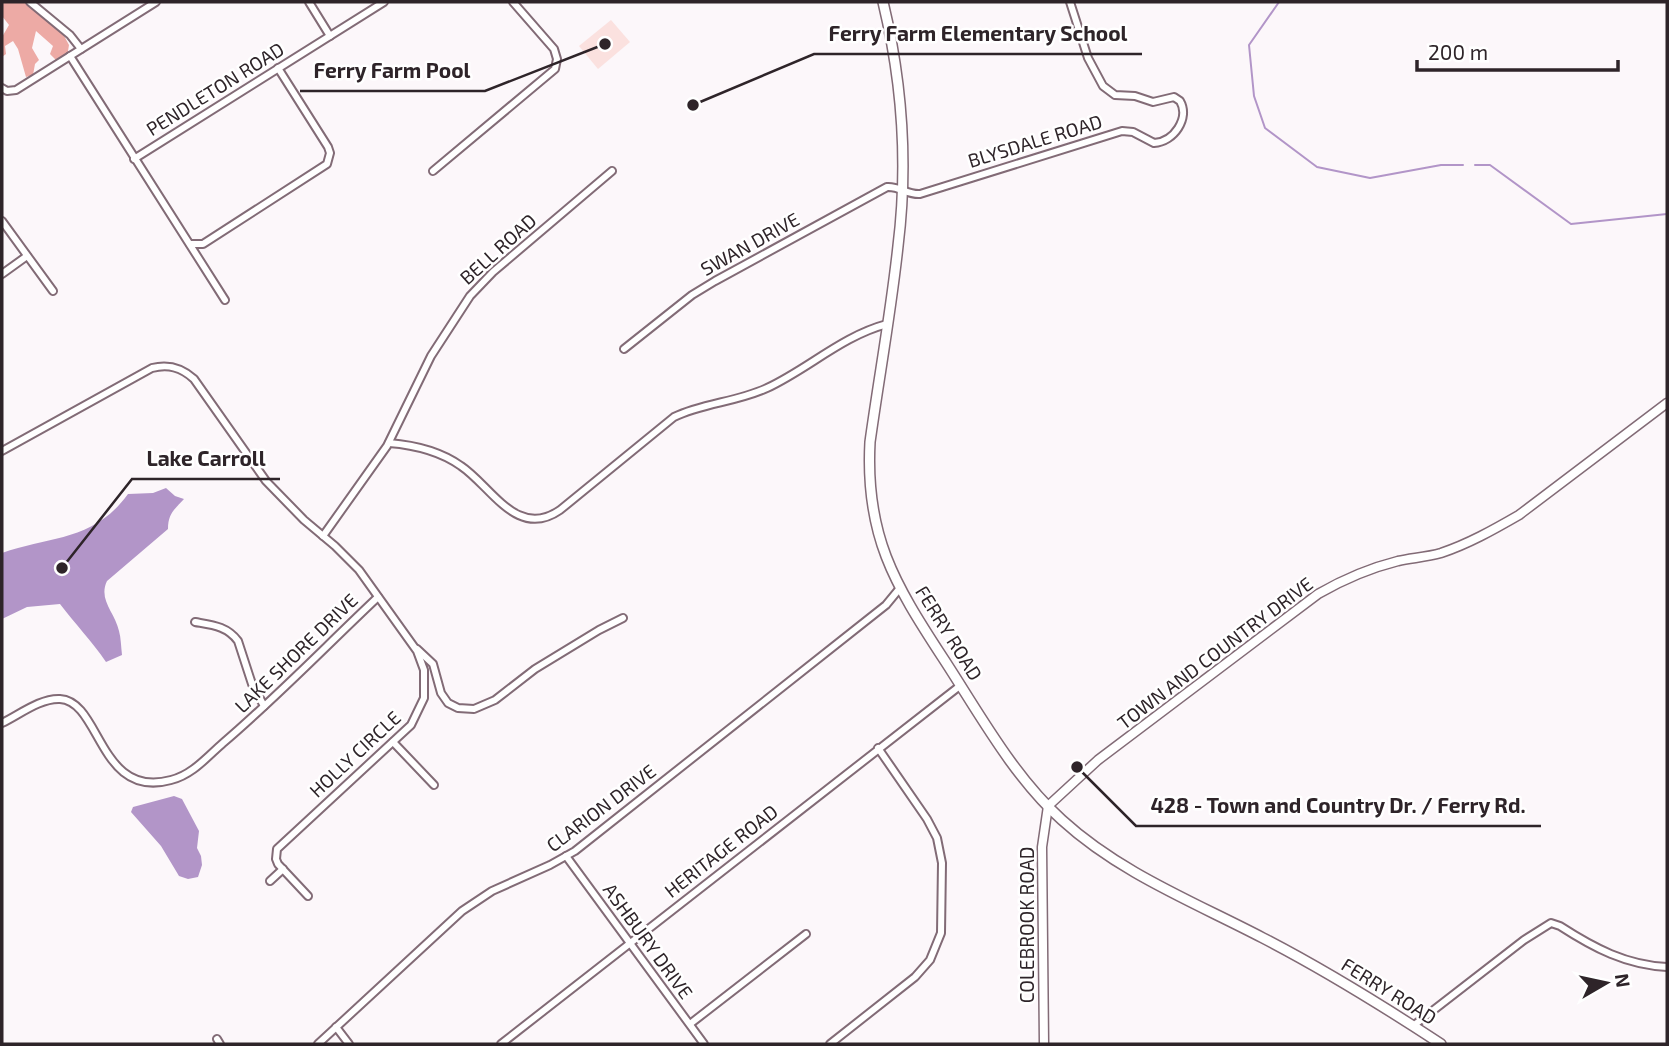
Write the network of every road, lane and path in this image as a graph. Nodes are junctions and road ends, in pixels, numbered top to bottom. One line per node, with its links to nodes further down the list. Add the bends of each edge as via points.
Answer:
1 (30, 2): 9 (street)
2 (156, 2): 9 (street)
3 (309, 2): 8 (street)
4 (384, 2): 8 (street, PENDLETON ROAD)
5 (513, 2): 15 (street, via 552,47 558,59 553,71)
6 (883, 2): 16 (main road, FERRY ROAD, via 899,94)
7 (1070, 2): 16 (street, BLYSDALE ROAD, via 1099,81 1115,95 1153,102 1178,98 1184,113 1174,134 1154,143 1122,131 920,194)
8 (330, 36): 11 (street, PENDLETON ROAD)
9 (81, 49): 10 (street)
10 (70, 56): 12 (street, via 16,90); 13 (street)
11 (278, 68): 13 (street, PENDLETON ROAD); 18 (street, via 328,148 327,164 203,244)
12 (2, 88)
13 (134, 159): 18 (street)
14 (612, 171): 26 (street, BELL ROAD, via 470,296 431,356)
15 (433, 172)
16 (902, 190): 23 (main road, FERRY ROAD); 24 (street, SWAN DRIVE, via 879,190 715,281)
17 (2, 221): 19 (street)
18 (190, 244): 22 (street)
19 (27, 256): 20 (street); 21 (street)
20 (2, 274)
21 (53, 291)
22 (225, 300)
23 (887, 324): 26 (street, via 851,338 766,389 674,417 560,510 540,519 513,513 450,459); 29 (main road, FERRY ROAD, via 870,442 870,500 878,539)
24 (624, 349)
25 (1667, 403): 40 (street, TOWN AND COUNTRY DRIVE, via 1493,530 1437,554 1374,568 1318,593 1098,760)
26 (388, 443): 28 (street, BELL ROAD)
27 (2, 451): 28 (street, LAKE SHORE DRIVE, via 152,368 174,367 194,379 266,481)
28 (323, 536): 30 (street, LAKE SHORE DRIVE, via 359,570)
29 (900, 588): 34 (main road, FERRY ROAD); 41 (street, CLARION DRIVE, via 886,605)
30 (378, 597): 33 (street, HOLLY CIRCLE); 35 (street, LAKE SHORE DRIVE)
31 (623, 618): 33 (street, via 474,709 447,703 433,664)
32 (195, 622): 35 (street, via 234,635)
33 (413, 646): 37 (street, HOLLY CIRCLE, via 424,670 424,698 416,717)
34 (961, 685): 38 (street, HERITAGE ROAD); 40 (main road, FERRY ROAD, via 1018,771)
35 (264, 706): 36 (street, LAKE SHORE DRIVE, via 190,771 164,782 134,778 116,766 79,708 68,701 40,704)
36 (2, 723)
37 (393, 743): 39 (street); 42 (street, HOLLY CIRCLE, via 280,845 276,859)
38 (878, 748): 46 (street, HERITAGE ROAD); 55 (street, via 937,838 942,863 940,933 930,960 915,977)
39 (434, 785)
40 (1048, 806): 49 (main road, FERRY ROAD, via 1118,862 1298,956); 56 (street, COLEBROOK ROAD, via 1042,847)
41 (566, 856): 46 (street, ASHBURY DRIVE); 50 (street, CLARION DRIVE, via 476,901)
42 (283, 869): 43 (street); 44 (street)
43 (270, 881)
44 (308, 896)
45 (806, 934): 48 (street)
46 (629, 943): 48 (street, ASHBURY DRIVE); 53 (street, HERITAGE ROAD)
47 (1667, 967): 49 (street, via 1610,955 1551,923)
48 (690, 1024): 54 (street, ASHBURY DRIVE)
49 (1413, 1026): 57 (main road, FERRY ROAD)
50 (336, 1027): 51 (street, CLARION DRIVE); 52 (street)
51 (318, 1044)
52 (349, 1044)
53 (501, 1044)
54 (704, 1044)
55 (830, 1044)
56 (1044, 1044)
57 (1441, 1044)

